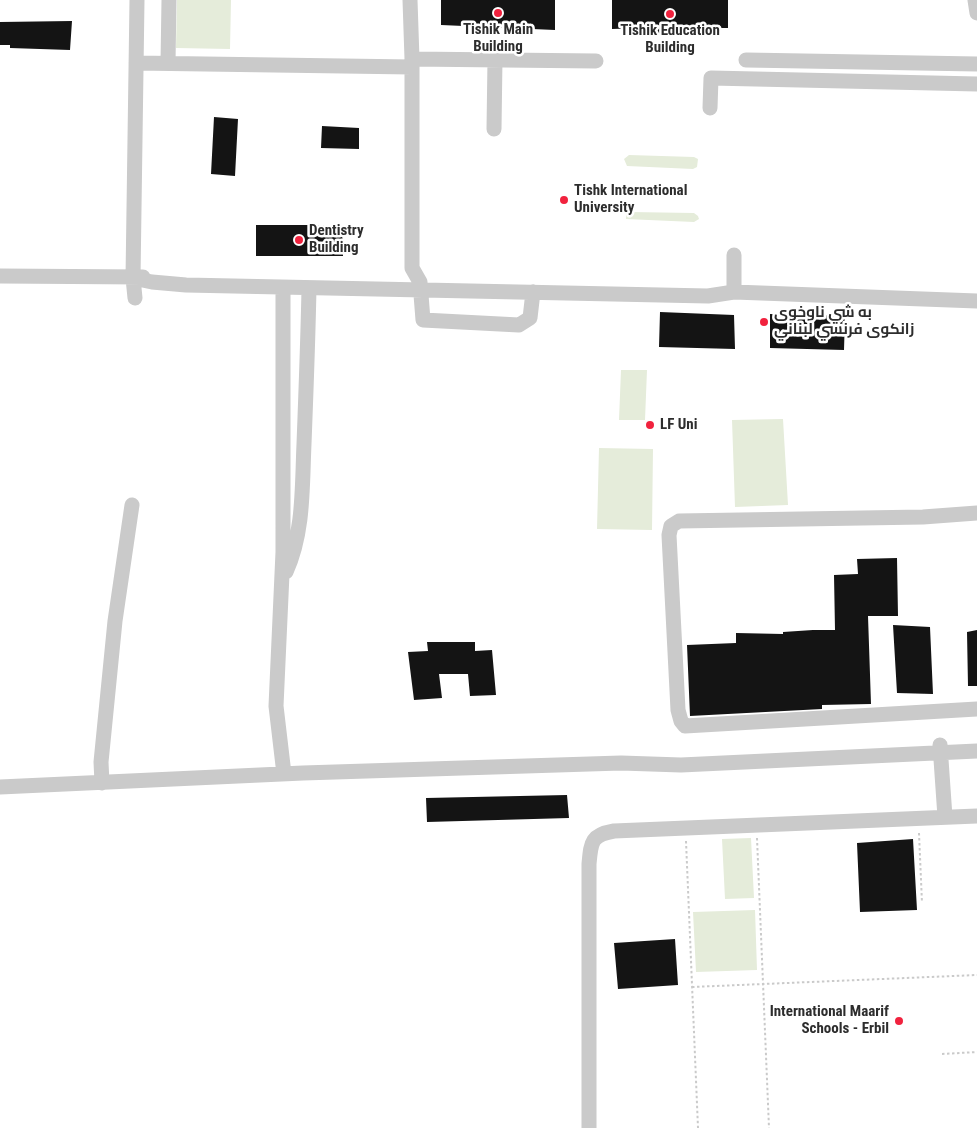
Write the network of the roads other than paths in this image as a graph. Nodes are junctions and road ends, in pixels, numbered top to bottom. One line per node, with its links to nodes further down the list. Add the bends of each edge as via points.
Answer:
1 (137, 0): 9 (street)
2 (169, 0): 10 (street)
3 (410, 0): 11 (street)
4 (975, 0): 5 (street)
5 (977, 13)
6 (495, 59): 8 (street); 11 (street); 15 (street)
7 (746, 60): 12 (street)
8 (596, 61)
9 (136, 63): 10 (street); 18 (street)
10 (168, 63): 11 (street)
11 (412, 63): 19 (street, via 412,268)
12 (970, 64): 13 (street)
13 (972, 84): 14 (street, via 711,78)
14 (710, 108)
15 (494, 129)
16 (734, 255): 23 (street)
17 (0, 276): 18 (street)
18 (133, 278): 19 (street); 20 (street, via 173,284); 24 (street)
19 (420, 286): 21 (street); 22 (street); 22 (street, via 423,320 519,325 530,318); 23 (street, via 708,287)
20 (283, 288): 21 (street); 28 (street)
21 (308, 288): 28 (street, via 301,501 297,541)
22 (533, 292): 23 (street, via 708,296)
23 (734, 292): 25 (street)
24 (135, 298)
25 (977, 301)
26 (132, 505): 34 (street, via 115,621 101,762)
27 (977, 513): 29 (street, via 679,521 671,526 669,535 678,710 685,726)
28 (282, 582): 33 (street, via 276,706)
29 (977, 708)
30 (977, 743): 31 (street)
31 (940, 749): 32 (street); 33 (street, via 680,756 621,763); 37 (street)
32 (977, 751)
33 (284, 774): 34 (street)
34 (102, 783): 35 (street)
35 (0, 787)
36 (977, 816): 37 (street)
37 (945, 817): 38 (street, via 614,831 596,837 591,843 589,873)
38 (589, 1128)

